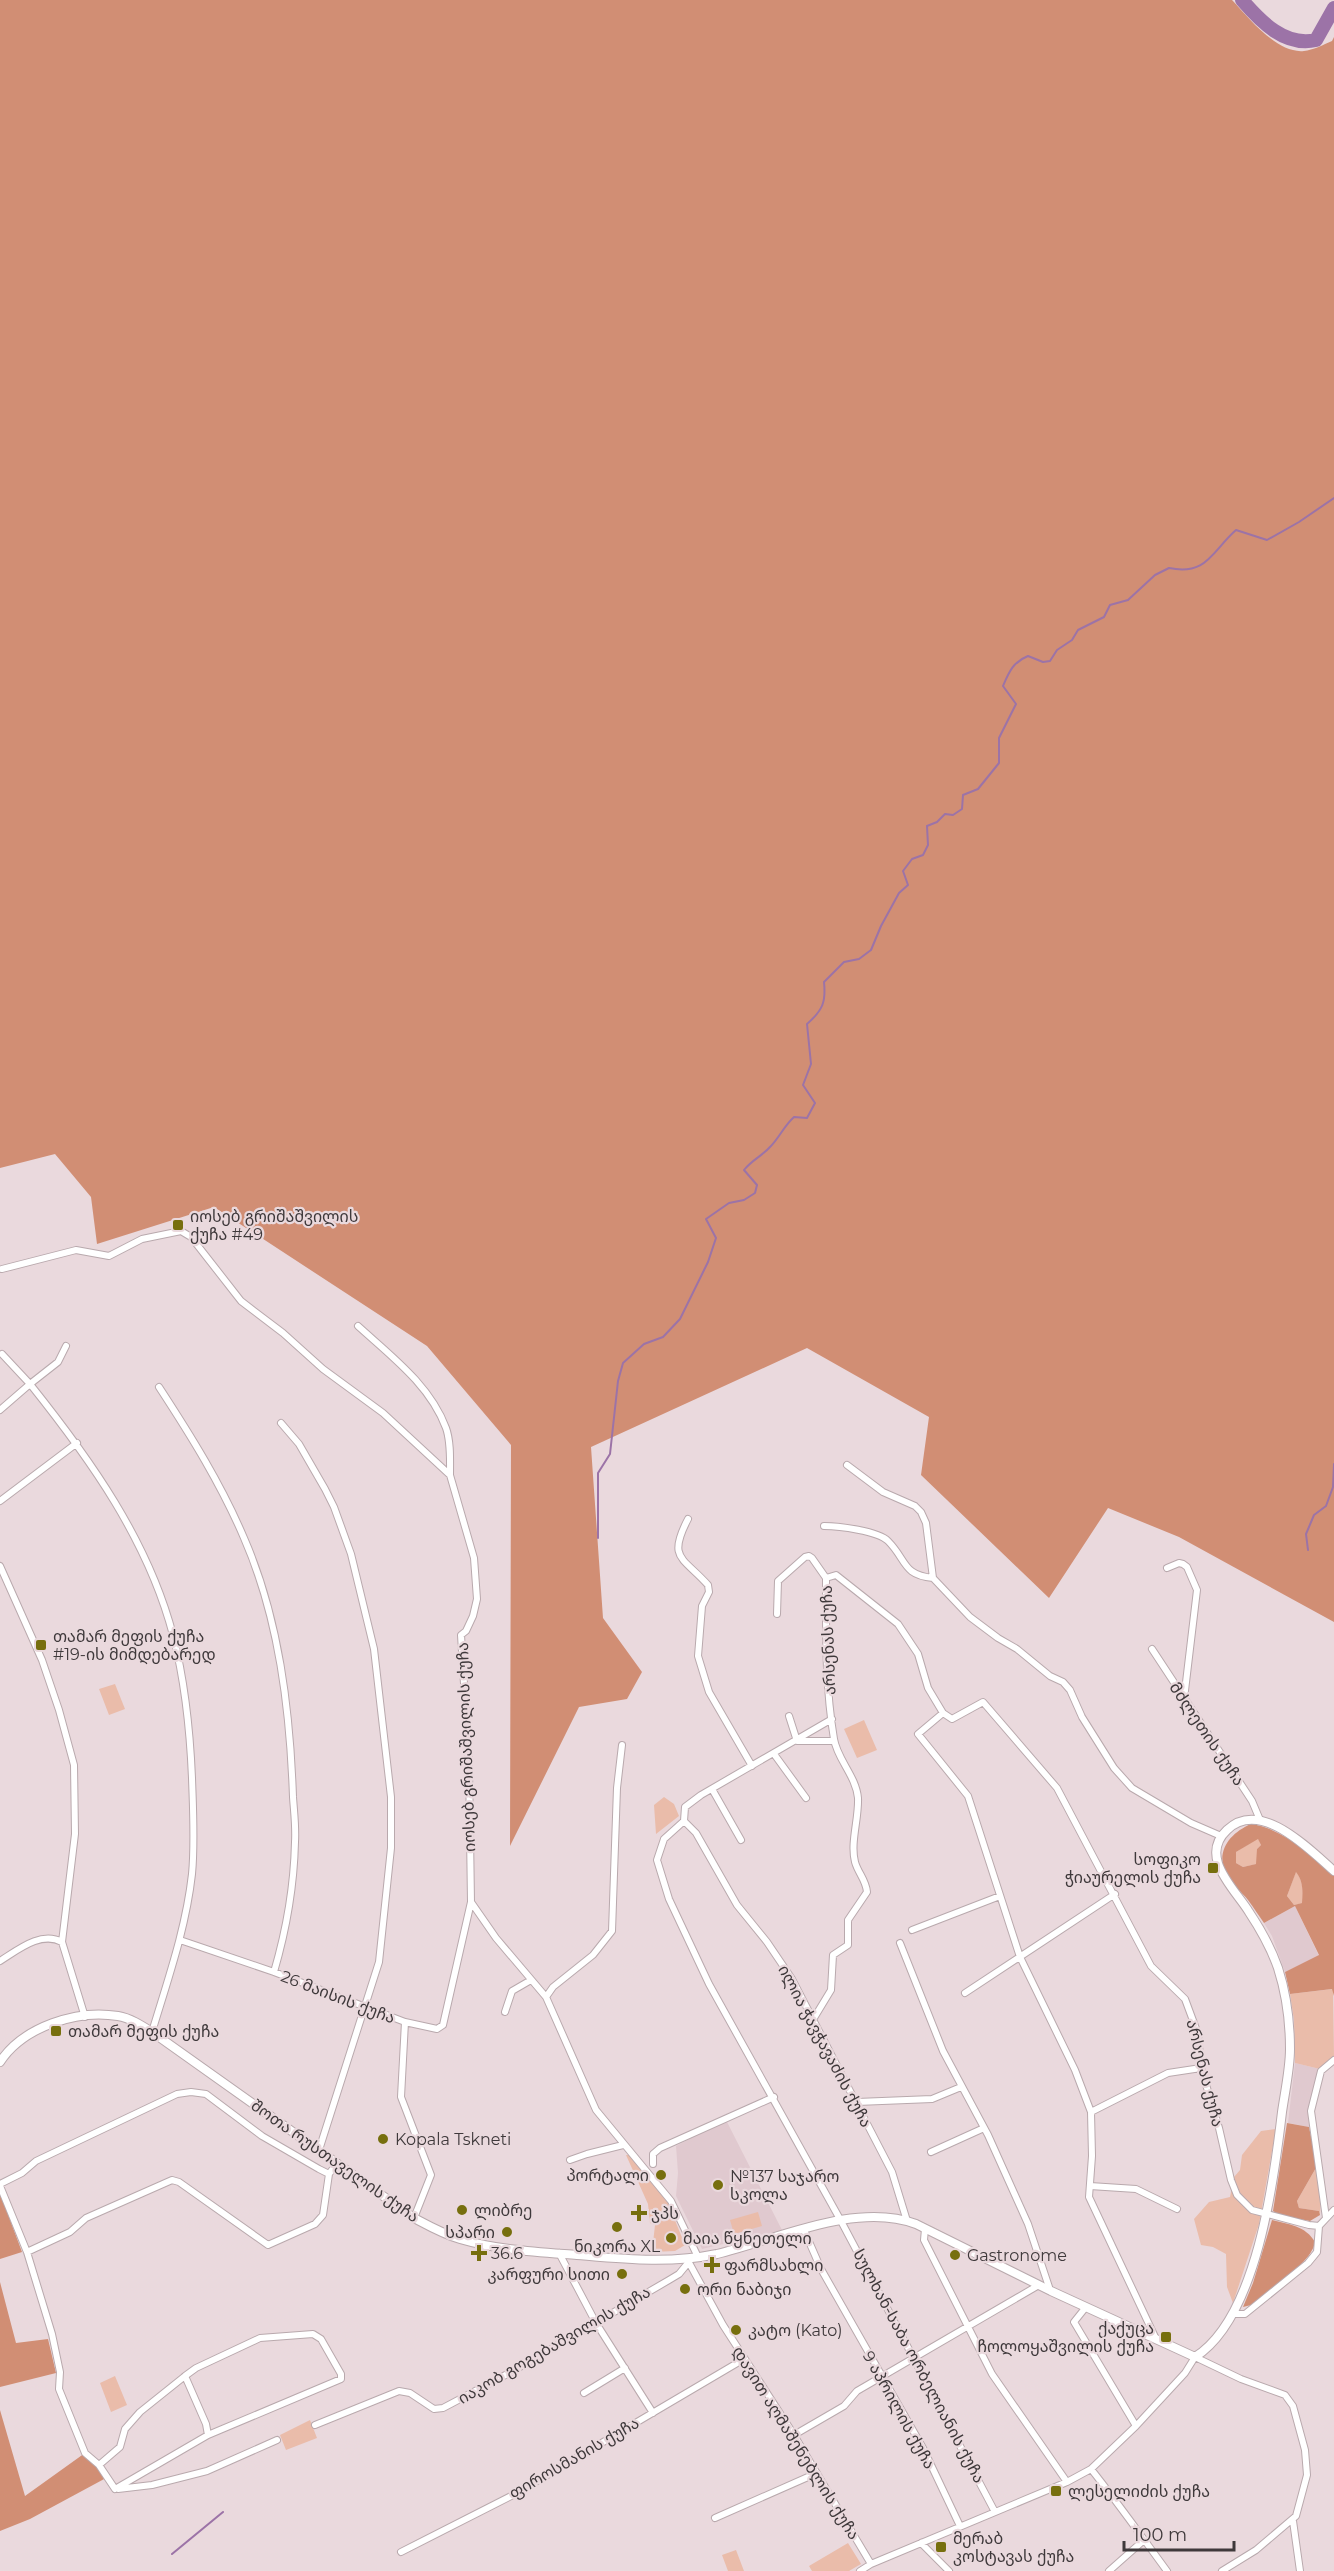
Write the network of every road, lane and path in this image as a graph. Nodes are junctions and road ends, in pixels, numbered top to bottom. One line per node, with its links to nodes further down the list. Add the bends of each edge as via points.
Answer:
1 (2, 1269): 11 (street, via 76,1250 109,1256 142,1239 181,1231 191,1237 241,1301 382,1413)
2 (358, 1326): 11 (street, იოსებ გრიშაშვილის ქუჩა, via 410,1373 438,1411 446,1430)
3 (66, 1346): 5 (street, via 58,1362)
4 (2, 1354): 5 (street)
5 (30, 1384): 7 (street); 9 (street)
6 (159, 1387): 46 (street, via 203,1453 245,1539 281,1666 292,1753 296,1842 284,1938)
7 (0, 1410)
8 (281, 1423): 50 (street, via 308,1460 334,1507 351,1554 374,1649 390,1773 391,1848 379,1962)
9 (77, 1443): 12 (street); 41 (street, via 133,1536 152,1577 179,1660 190,1736 192,1798 192,1873)
10 (847, 1465): 18 (street, via 883,1492 921,1512)
11 (450, 1475): 39 (street, იოსებ გრიშაშვილის ქუჩა, via 474,1558 477,1599 466,1631 460,1635 470,1765)
12 (0, 1501)
13 (688, 1519): 29 (street, via 677,1551 708,1585 709,1592 702,1606 698,1656 709,1692)
14 (824, 1526): 18 (street, via 886,1539 911,1573)
15 (0, 1566): 42 (street, via 42,1660 74,1764 75,1834)
16 (1167, 1568): 21 (street, via 1183,1564 1197,1590)
17 (826, 1578): 19 (street, via 812,1558 805,1557 778,1581); 22 (street, არსენას ქუჩა, via 836,1575 898,1624 918,1654 928,1688); 24 (street, არსენას ქუჩა)
18 (933, 1578): 34 (street, via 970,1617 1063,1682 1114,1768 1132,1788)
19 (777, 1614)
20 (1152, 1649): 21 (street, მძლეთის ქუჩა)
21 (1184, 1700): 32 (street, მძლეთის ქუჩა)
22 (943, 1713): 37 (street, არსენას ქუჩა, via 952,1719 983,1702 1057,1788); 38 (street, via 918,1734 968,1796)
23 (789, 1716): 25 (street)
24 (832, 1719): 25 (street, არსენას ქუჩა); 26 (street)
25 (797, 1741): 26 (street); 28 (street, არსენას ქუჩა)
26 (834, 1741): 53 (street, via 858,1796 855,1862 867,1892 848,1920 848,1945 833,1955 831,1990)
27 (622, 1745): 49 (street, via 612,1931)
28 (774, 1754): 29 (street, არსენას ქუჩა); 31 (street)
29 (752, 1766): 30 (street, არსენას ქუჩა)
30 (712, 1789): 33 (street, არსენას ქუჩა, via 685,1807); 35 (street)
31 (806, 1798)
32 (1260, 1820): 34 (main road, via 1240,1820); 36 (main road, via 1281,1829)
33 (684, 1821): 53 (street, ილია ჭავჭავაძის ქუჩა, via 696,1833 737,1905 767,1942); 60 (street, არსენას ქუჩა, via 660,1846 657,1860 661,1878 709,1984)
34 (1221, 1836): 75 (main road, via 1216,1851 1219,1870 1264,1935 1287,2007 1290,2050)
35 (741, 1840)
36 (1334, 1871)
37 (1115, 1894): 44 (street); 58 (street, არსენას ქუჩა, via 1151,1966 1185,2000 1198,2034)
38 (1000, 1896): 40 (street); 44 (street)
39 (471, 1902): 47 (street); 54 (street, იოსებ გრიშაშვილის ქუჩა, via 442,2025 437,2029)
40 (912, 1930)
41 (180, 1941): 46 (street, 26 მაისის ქუჩა); 55 (street)
42 (62, 1942): 45 (street, via 53,1937 42,1938); 52 (street)
43 (900, 1943): 59 (street)
44 (1020, 1957): 48 (street); 62 (street)
45 (0, 1961)
46 (274, 1972): 50 (street, 26 მაისის ქუჩა)
47 (531, 1980): 49 (street); 51 (street, via 512,1991)
48 (965, 1993)
49 (546, 1997): 64 (street, via 596,2110)
50 (364, 2007): 54 (street, 26 მაისის ქუჩა); 65 (street)
51 (505, 2012)
52 (86, 2016): 55 (main road, შოთა რუსთაველის ქუჩა, via 119,2016); 57 (main road, შოთა რუსთაველის ქუჩა, via 63,2020 28,2035 12,2046)
53 (814, 2018): 61 (street, ილია ჭავჭავაძის ქუჩა)
54 (405, 2022): 76 (street, 26 მაისის ქუჩა, via 401,2097 431,2175)
55 (152, 2032): 65 (main road, შოთა რუსთაველის ქუჩა)
56 (1334, 2060): 77 (street, via 1322,2071 1311,2111)
57 (0, 2062)
58 (1201, 2068): 62 (street, via 1168,2073); 75 (street, არსენას ქუჩა, via 1233,2188 1252,2210)
59 (961, 2087): 61 (street, via 932,2099); 63 (street)
60 (774, 2097): 69 (street, via 660,2148 653,2154); 78 (street, არსენას ქუჩა)
61 (857, 2102): 79 (street, ილია ჭავჭავაძის ქუჩა, via 892,2172)
62 (1091, 2112): 72 (street)
63 (984, 2128): 66 (street); 88 (street, via 1028,2224)
64 (623, 2145): 67 (street); 85 (street, via 670,2201)
65 (319, 2150): 68 (main road, შოთა რუსთაველის ქუჩა)
66 (931, 2152)
67 (570, 2160)
68 (337, 2163): 70 (street); 76 (main road, შოთა რუსთაველის ქუჩა)
69 (653, 2164)
70 (329, 2174): 71 (street, via 262,2136 207,2094 191,2092 177,2094 36,2161); 83 (street, via 323,2215 315,2224 268,2245 172,2180 86,2218 70,2232)
71 (0, 2185): 83 (street)
72 (1090, 2186): 73 (street, via 1136,2189); 93 (street, via 1089,2197)
73 (1178, 2209)
74 (1334, 2210): 77 (street)
75 (1266, 2215): 80 (street); 90 (main road)
76 (414, 2218): 84 (main road, შოთა რუსთაველის ქუჩა, via 462,2240)
77 (1326, 2218): 80 (street)
78 (841, 2221): 79 (main road, შოთა რუსთაველის ქუჩა, via 881,2216); 82 (main road, შოთა რუსთაველის ქუჩა); 95 (street, სულხან-საბა ორბელიანის ქუჩა)
79 (907, 2221): 81 (main road, შოთა რუსთაველის ქუჩა)
80 (1319, 2226): 90 (street, via 1317,2252 1308,2263 1245,2314)
81 (925, 2229): 87 (main road, შოთა რუსთაველის ქუჩა); 92 (street, via 924,2240)
82 (804, 2230): 85 (main road, შოთა რუსთაველის ქუჩა); 99 (street, 9 აპრილის ქუჩა, via 821,2270)
83 (27, 2252): 107 (street, via 52,2334 60,2372 59,2389 86,2453)
84 (559, 2253): 86 (main road, შოთა რუსთაველის ქუჩა); 91 (street)
85 (698, 2257): 86 (main road, შოთა რუსთაველის ქუჩა)
86 (688, 2261): 91 (street, იაკობ გოგებაშვილის ქუჩა, via 679,2274); 96 (street, დავით აღმაშენებლის ქუჩა)
87 (1039, 2285): 88 (main road, შოთა რუსთაველის ქუჩა); 92 (street)
88 (1051, 2291): 89 (main road, შოთა რუსთაველის ქუჩა)
89 (1086, 2307): 93 (main road, შოთა რუსთაველის ქუჩა); 103 (street, via 1074,2322)
90 (1233, 2314): 94 (main road, via 1215,2342)
91 (596, 2323): 97 (street); 102 (street, იაკობ გოგებაშვილის ქუჩა, via 442,2408 434,2409 410,2393 399,2391)
92 (968, 2326): 95 (street); 110 (street, via 992,2374)
93 (1156, 2339): 94 (main road, შოთა რუსთაველის ქუჩა)
94 (1195, 2357): 103 (street); 114 (street, via 1285,2395 1293,2406 1305,2450 1307,2475)
95 (916, 2358): 99 (street); 112 (street, სულხან-საბა ორბელიანის ქუჩა)
96 (744, 2359): 101 (street, ფიროსმანის ქუჩა); 105 (street, დავით აღმაშენებლის ქუჩა)
97 (625, 2368): 100 (street); 101 (street)
98 (185, 2376): 104 (street); 104 (street, via 260,2338 313,2334 321,2339 334,2360 341,2379); 107 (street, via 140,2412 125,2429 120,2447)
99 (880, 2377): 105 (street, via 857,2391 844,2406); 115 (street, 9 აპრილის ქუჩა, via 923,2448)
100 (584, 2392)
101 (653, 2413): 118 (street, ფიროსმანის ქუჩა, via 515,2494)
102 (315, 2426)
103 (1136, 2426): 108 (street)
104 (208, 2435): 111 (street)
105 (794, 2435): 109 (street, დავით აღმაშენებლის ქუჩა)
106 (277, 2440): 111 (street, via 207,2471 152,2485)
107 (99, 2464): 111 (street)
108 (1092, 2469): 110 (street); 116 (street)
109 (817, 2473): 113 (street); 119 (street, დავით აღმაშენებლის ქუჩა)
110 (1067, 2482): 112 (street)
111 (115, 2489)
112 (995, 2512): 115 (street)
113 (715, 2518)
114 (1293, 2521): 124 (street); 125 (street)
115 (960, 2526): 117 (street)
116 (1144, 2540): 122 (street); 123 (street)
117 (921, 2543): 119 (street); 121 (street)
118 (401, 2552)
119 (871, 2564): 120 (street)
120 (860, 2571)
121 (949, 2571)
122 (1109, 2571)
123 (1167, 2571)
124 (1222, 2571)
125 (1300, 2571)

